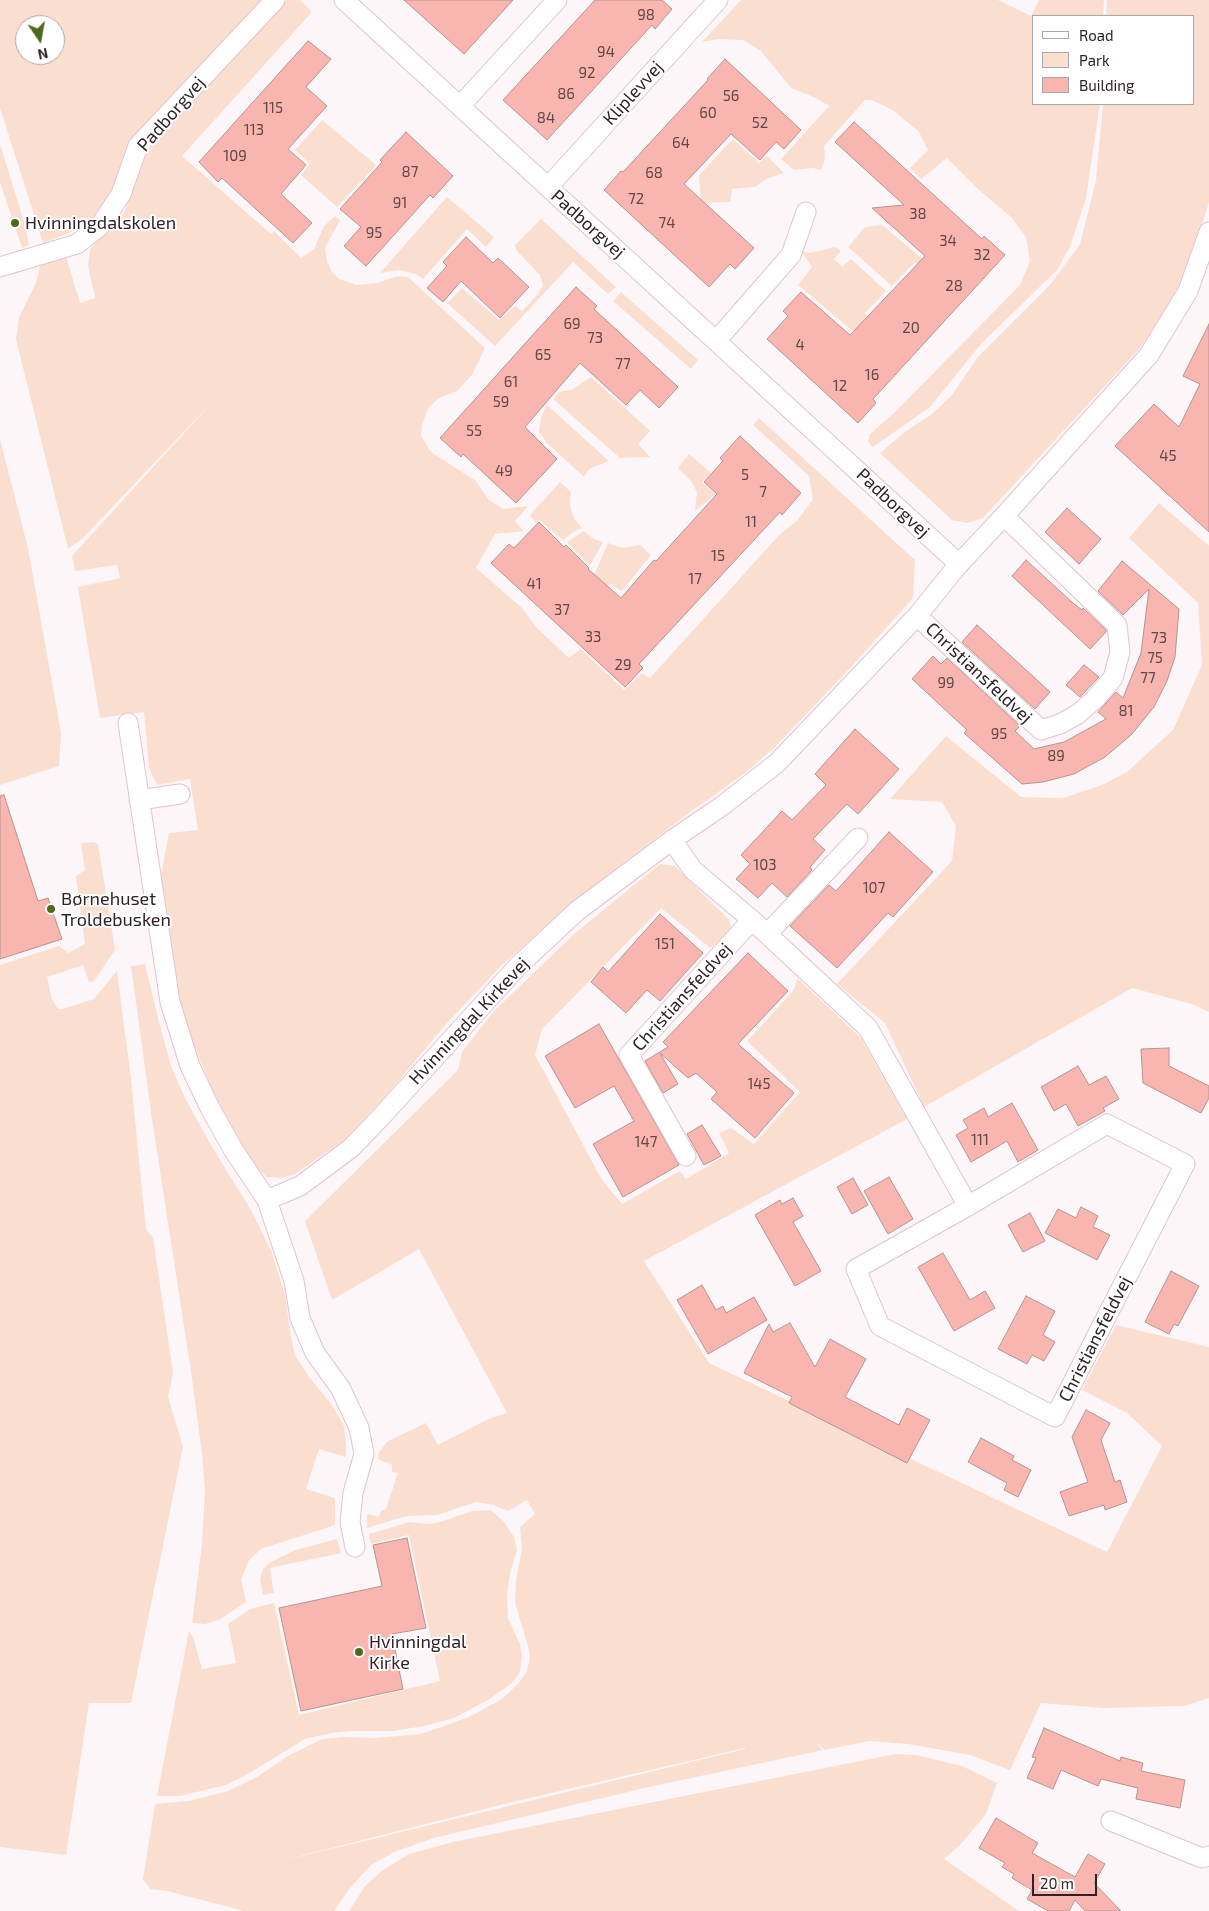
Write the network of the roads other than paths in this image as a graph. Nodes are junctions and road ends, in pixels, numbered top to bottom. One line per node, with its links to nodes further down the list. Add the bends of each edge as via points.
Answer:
1 (275, 0): 9 (street, Padborgvej, via 138,146 121,194 100,226 77,244)
2 (344, 0): 5 (street, Padborgvej)
3 (557, 0): 5 (street)
4 (718, 0): 6 (street, Kliplevvej)
5 (460, 106): 6 (street, Padborgvej)
6 (548, 187): 10 (street, Padborgvej)
7 (806, 212): 10 (street, via 791,255)
8 (1209, 232): 11 (street, Christiansfeldvej, via 1188,291 1149,355)
9 (0, 267)
10 (716, 341): 12 (street, Padborgvej)
11 (1004, 516): 12 (street, Christiansfeldvej); 13 (street, Christiansfeldvej, via 1117,625 1120,652 1112,678 1095,699 1078,714 1041,730)
12 (959, 564): 13 (street, Christiansfeldvej)
13 (917, 616): 18 (street, Christiansfeldvej, via 777,763)
14 (128, 723): 16 (street)
15 (180, 794): 16 (street)
16 (139, 800): 22 (street, via 173,1011 190,1066 234,1151)
17 (858, 838): 20 (street)
18 (672, 840): 19 (street, via 692,870); 22 (street, Hvinningdal Kirkevej, via 577,911 520,965 350,1148 300,1186)
19 (752, 920): 20 (street); 21 (street, Christiansfeldvej, via 629,1054)
20 (767, 934): 23 (street, via 868,1028)
21 (686, 1156)
22 (266, 1200): 24 (street, via 294,1281 300,1318 315,1353 341,1389 359,1428 364,1454 350,1522)
23 (968, 1206): 23 (street, Christiansfeldvej, via 1107,1124 1185,1164 1054,1417 880,1326 859,1277 856,1268)
24 (356, 1546)
25 (1111, 1822): 26 (street)
26 (1207, 1860)

